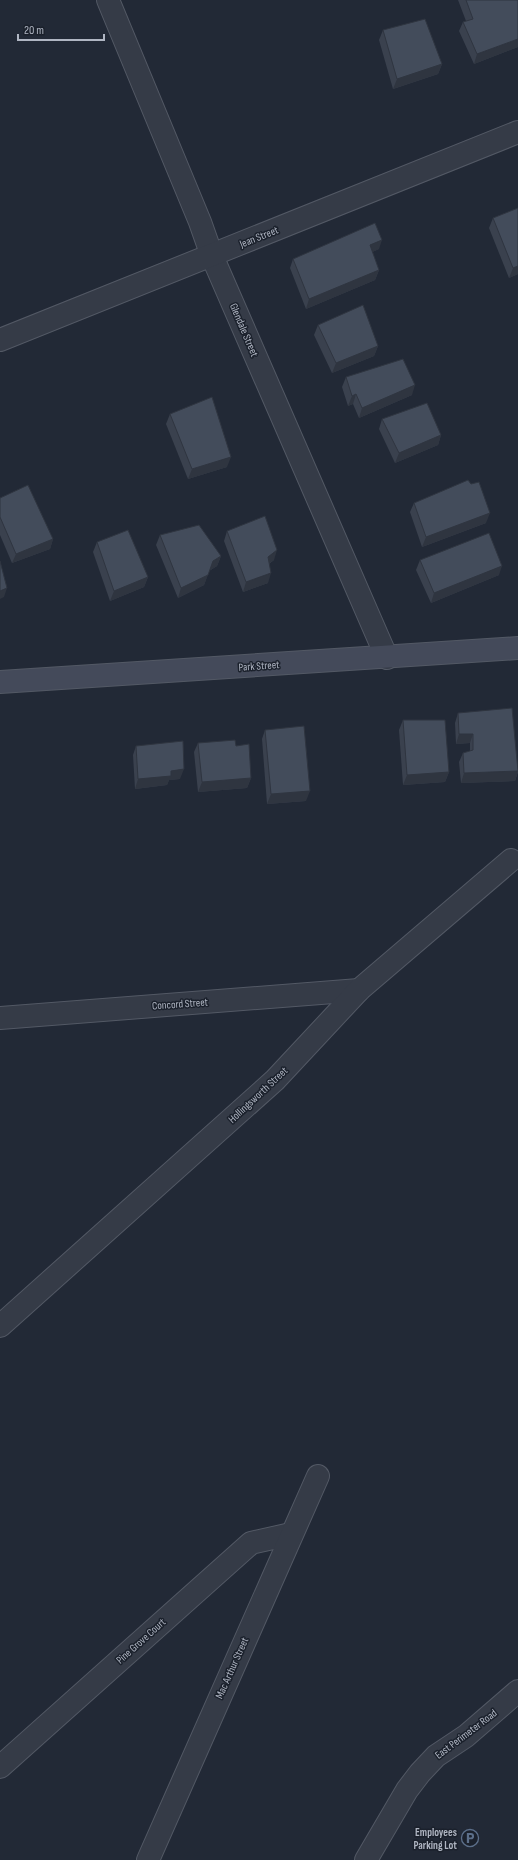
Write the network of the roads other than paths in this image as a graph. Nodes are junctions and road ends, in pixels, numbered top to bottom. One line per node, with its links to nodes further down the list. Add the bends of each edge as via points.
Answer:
1 (108, 0): 3 (street, Glendale Street)
2 (518, 132): 3 (street, Jean Street)
3 (212, 256): 4 (street, Jean Street); 6 (street, Glendale Street)
4 (0, 340)
5 (518, 648): 6 (street, Park Street)
6 (387, 658): 7 (street, Park Street)
7 (0, 682)
8 (511, 860): 9 (street, Hollingsworth Street)
9 (359, 990): 10 (street, Concord Street); 11 (street, Hollingsworth Street, via 275,1080)
10 (0, 1018)
11 (0, 1326)
12 (318, 1476): 13 (street, Mac Arthur Street)
13 (291, 1534): 15 (street, Pine Grove Court, via 251,1544); 16 (street, Mac Arthur Street)
14 (518, 1691): 17 (street, East Perimeter Road, via 466,1736 436,1756 420,1773 407,1790)
15 (0, 1767)
16 (148, 1860)
17 (366, 1860)

